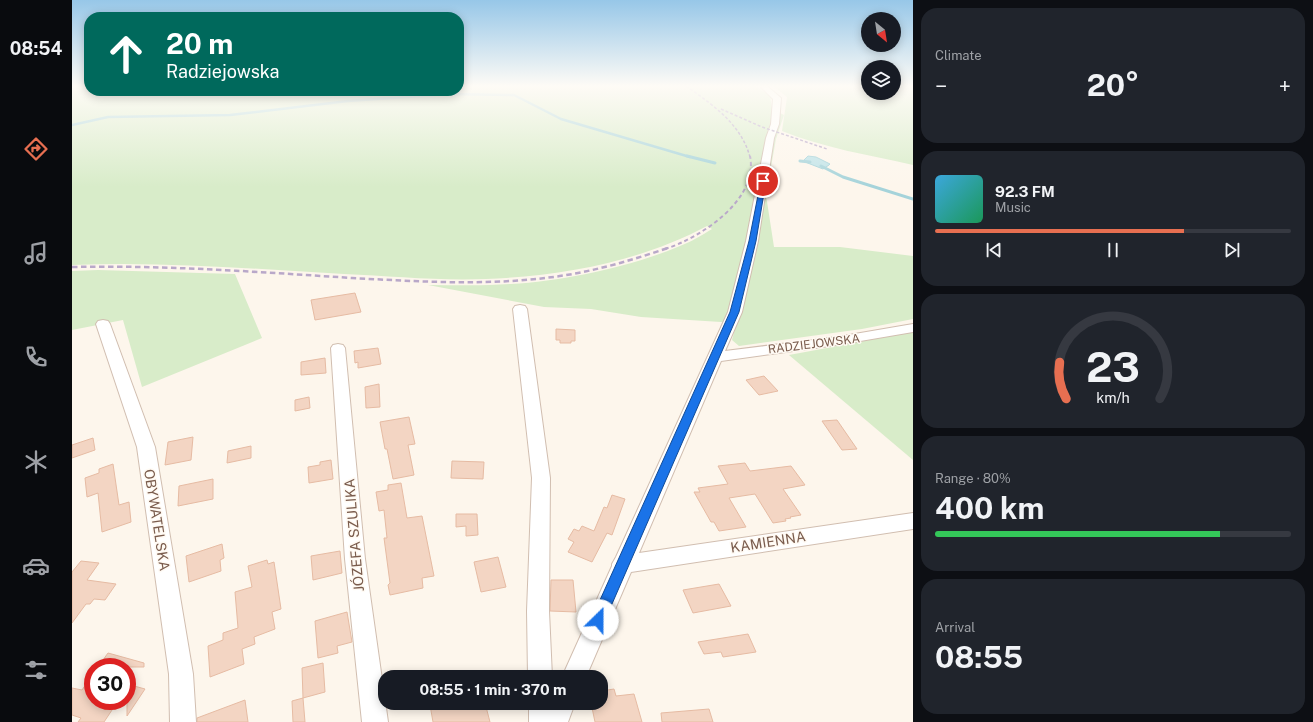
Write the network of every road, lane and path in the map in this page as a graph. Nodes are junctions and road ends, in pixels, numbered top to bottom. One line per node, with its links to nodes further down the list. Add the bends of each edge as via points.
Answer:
1 (775, 120): 6 (street, via 740,292)
2 (520, 309): 9 (street, via 541,478 538,611)
3 (103, 324): 13 (street, OBYWATELSKA, via 146,447 181,674)
4 (913, 328): 6 (street, RADZIEJOWSKA)
5 (338, 348): 14 (street, JÓZEFA SZULIKA, via 355,559)
6 (715, 357): 8 (street)
7 (913, 521): 8 (street, KAMIENNA)
8 (622, 564): 10 (street)
9 (540, 670)
10 (577, 670)
11 (541, 710): 15 (street)
12 (560, 710): 16 (street)
13 (183, 722)
14 (375, 722)
15 (542, 722)
16 (555, 722)

